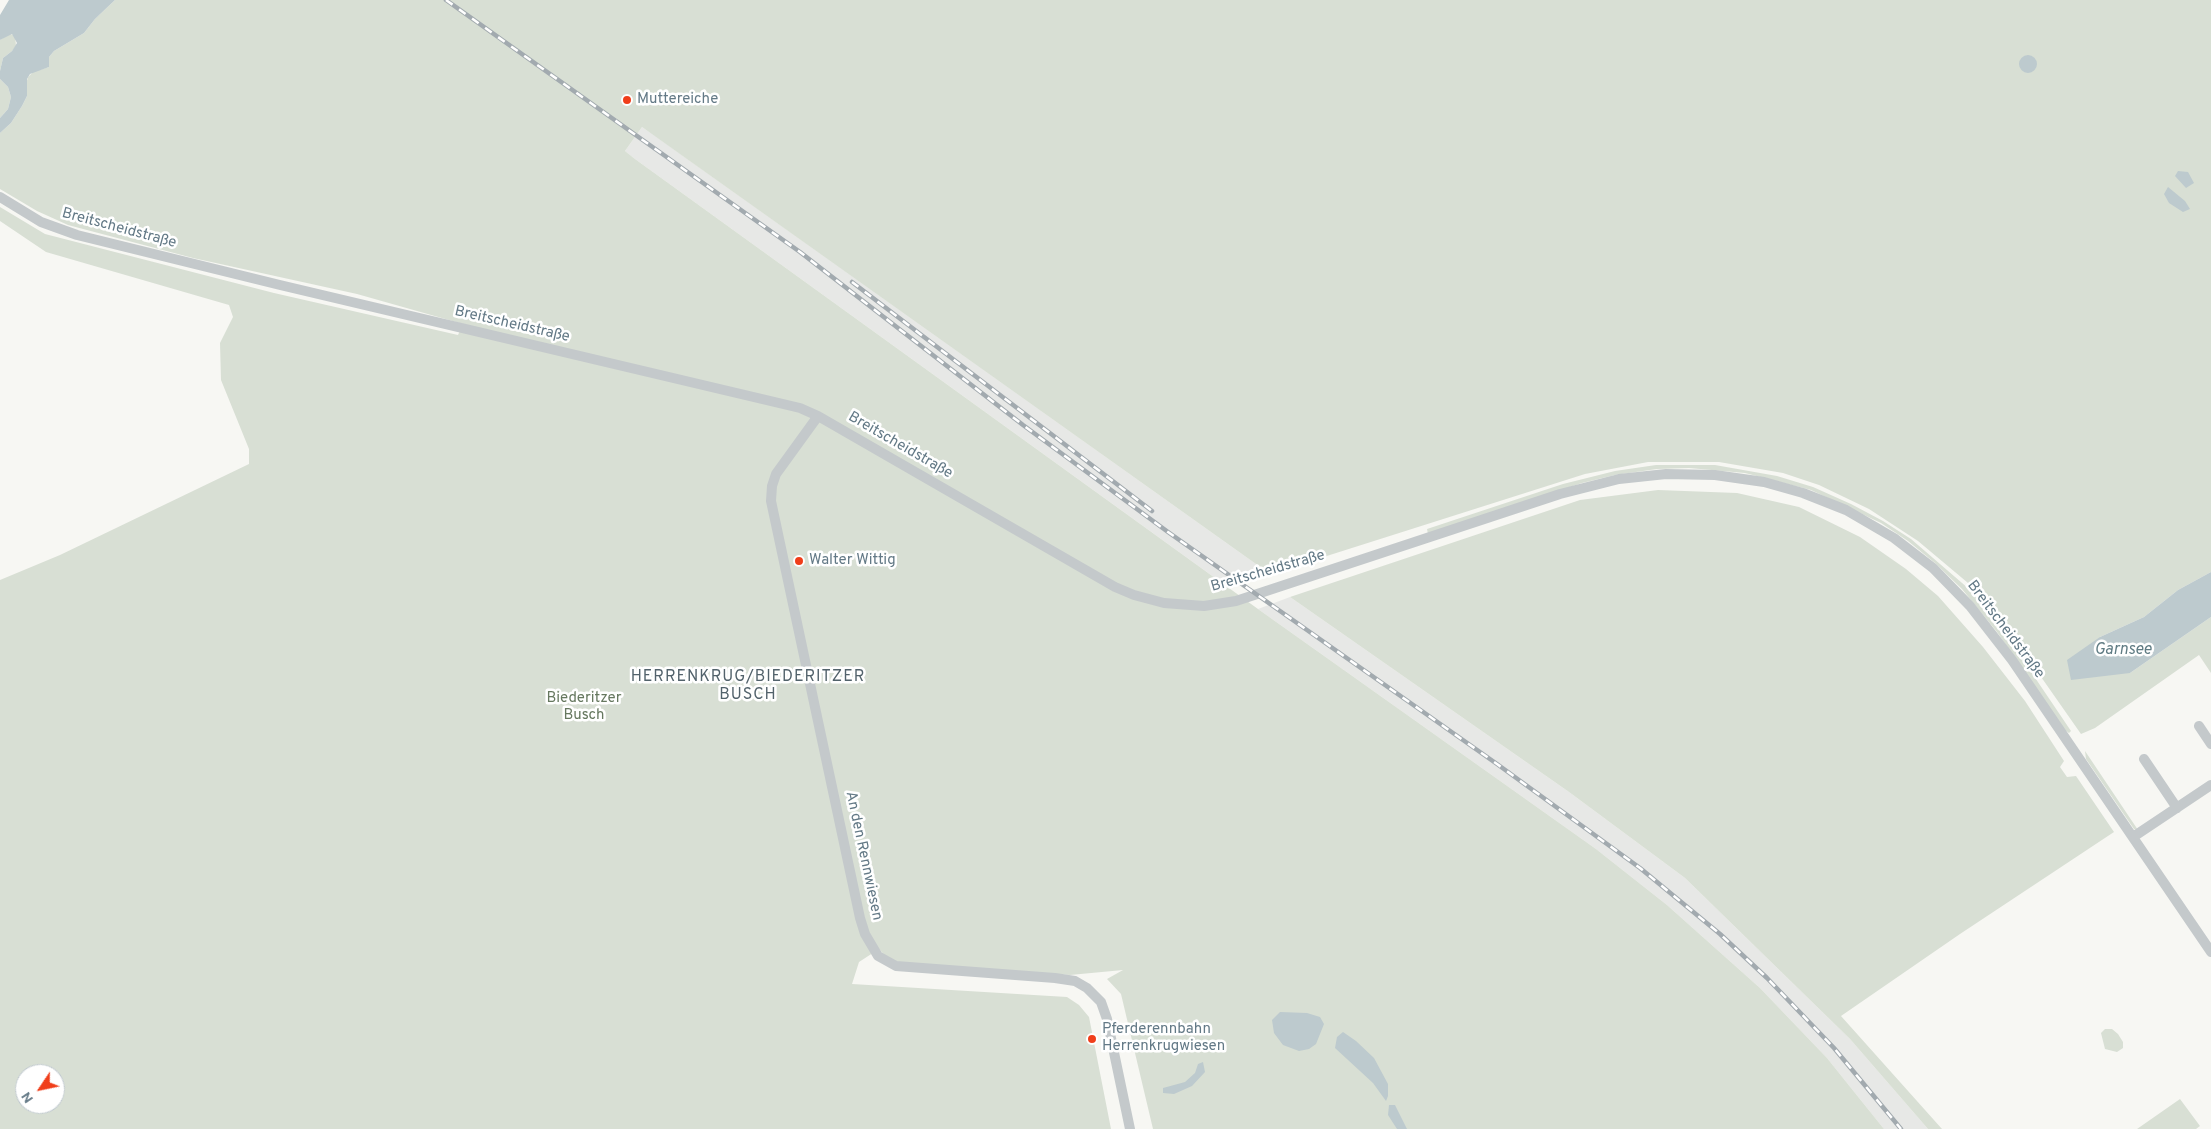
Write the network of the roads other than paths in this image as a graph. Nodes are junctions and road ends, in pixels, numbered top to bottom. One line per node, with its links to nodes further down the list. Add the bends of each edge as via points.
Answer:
1 (0, 197): 2 (street, Breitscheidstraße, via 41,222 77,235 457,328 778,401)
2 (818, 416): 8 (street, Breitscheidstraße, via 1115,587 1149,600 1178,606 1217,605 1244,598 1560,494 1618,479 1666,474 1715,474 1764,482 1803,493 1846,510 1886,532 1925,561 1960,594 2012,660); 10 (street, An den Rennwiesen, via 778,470 771,502 865,934 878,956 896,966 1055,978 1075,981 1087,988 1101,1002 1107,1019)
3 (2199, 726): 4 (street)
4 (2211, 744)
5 (2144, 759): 7 (street)
6 (2211, 785): 7 (street)
7 (2177, 808): 8 (street)
8 (2133, 837): 9 (street, Breitscheidstraße)
9 (2211, 952)
10 (1130, 1129)

